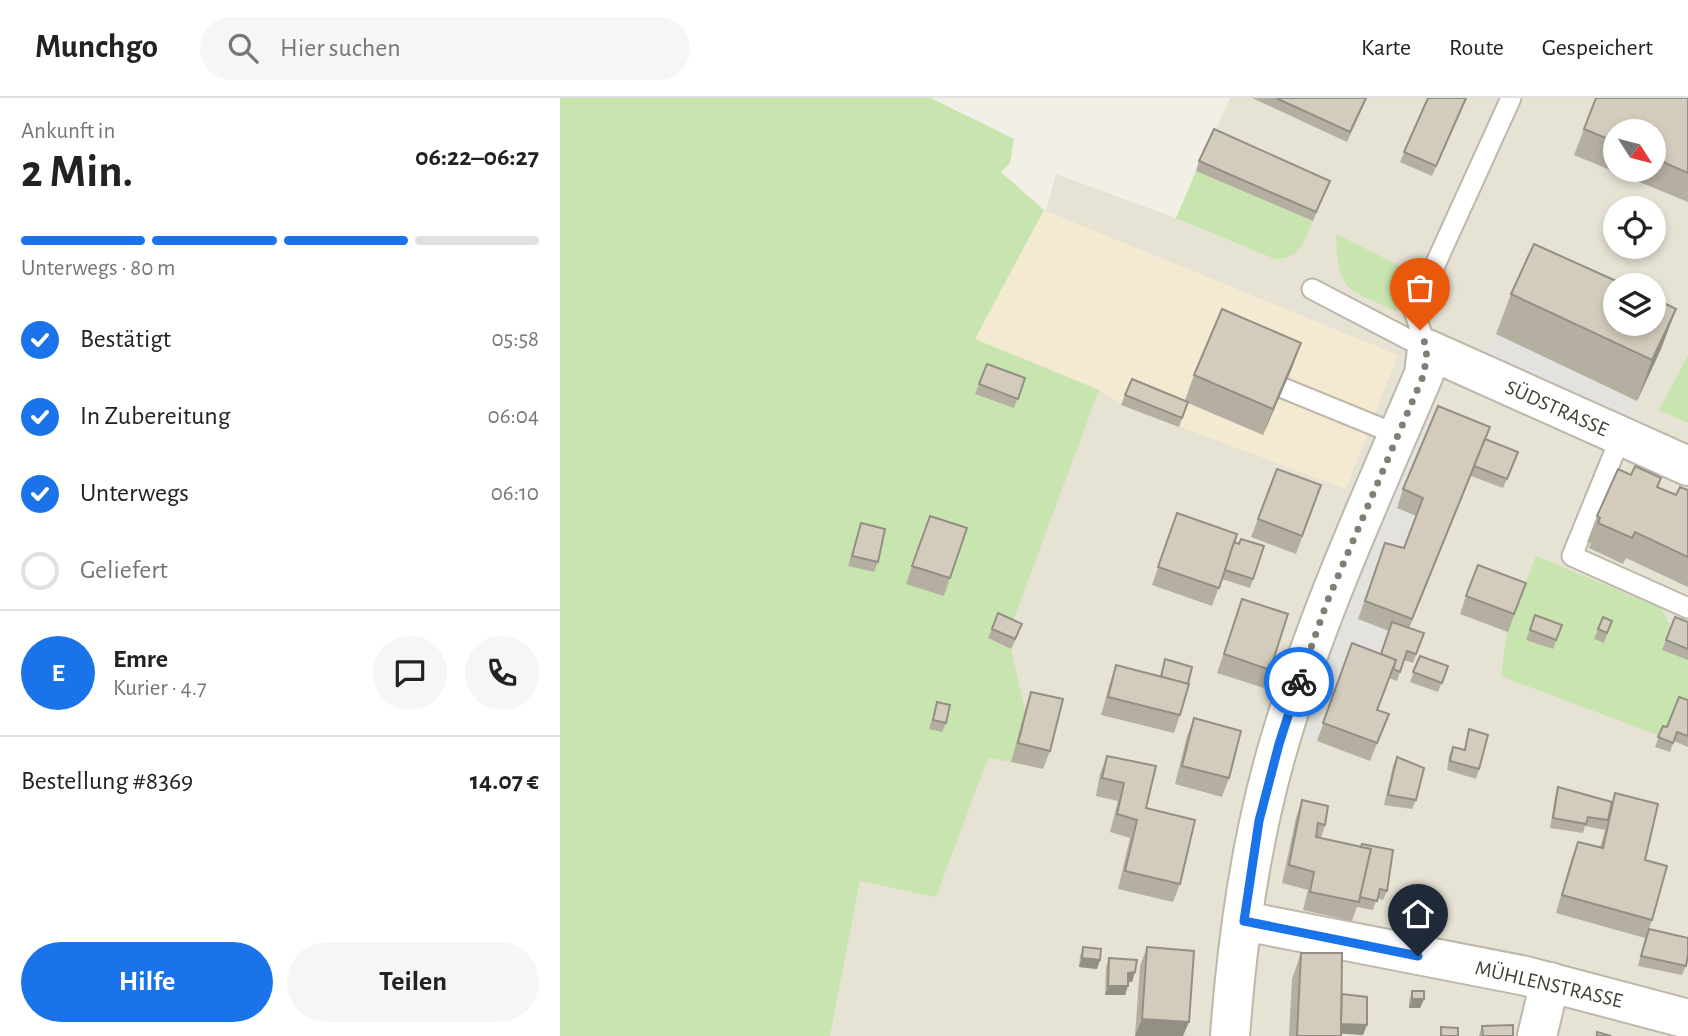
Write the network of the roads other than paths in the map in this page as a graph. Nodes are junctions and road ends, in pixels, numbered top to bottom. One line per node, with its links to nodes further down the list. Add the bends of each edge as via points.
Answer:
1 (1511, 98): 3 (lane, via 1414,311)
2 (1312, 289): 3 (lane)
3 (1427, 349): 5 (street, via 1424,374); 6 (street, SÜDSTRASSE)
4 (1283, 388): 5 (lane)
5 (1398, 435): 9 (street, via 1327,602 1279,744 1259,821)
6 (1621, 436): 7 (street, SÜDSTRASSE); 8 (lane, via 1572,556)
7 (1688, 466)
8 (1688, 608)
9 (1244, 921): 10 (street, MÜHLENSTRASSE); 12 (street)
10 (1550, 982): 11 (street, MÜHLENSTRASSE); 13 (street)
11 (1688, 1019)
12 (1230, 1036)
13 (1537, 1036)

